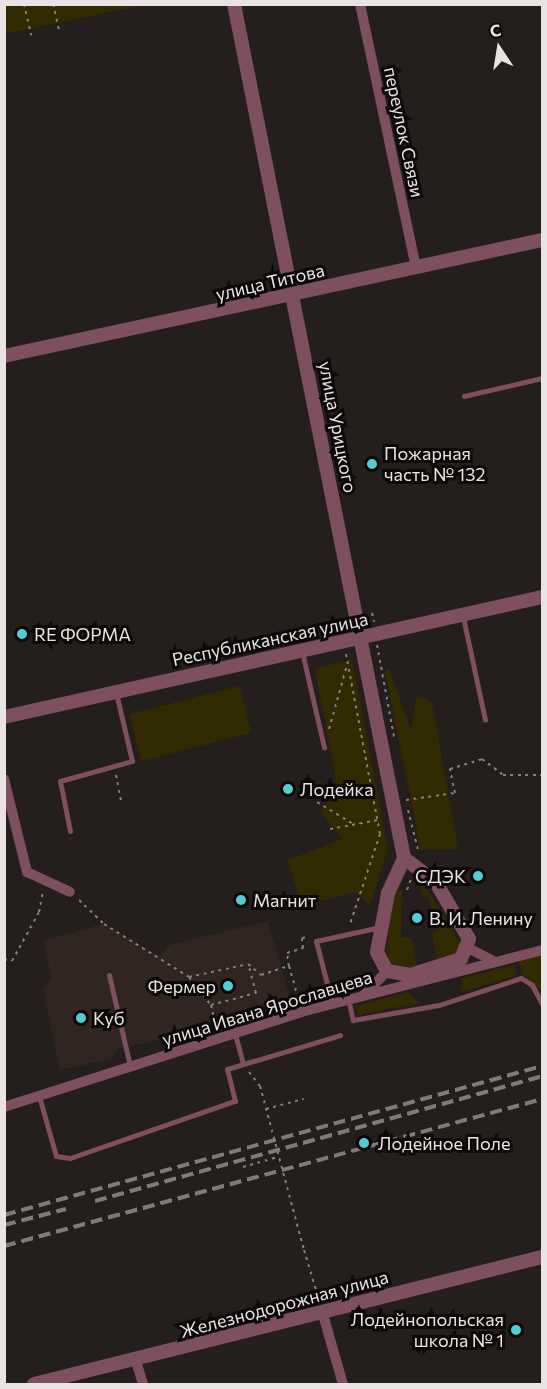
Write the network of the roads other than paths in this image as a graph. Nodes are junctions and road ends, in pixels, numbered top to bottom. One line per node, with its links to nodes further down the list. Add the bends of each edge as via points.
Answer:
1 (234, 4): 5 (street, улица Урицкого)
2 (360, 4): 4 (street, переулок Связи)
3 (543, 240): 4 (street, улица Титова)
4 (416, 267): 5 (street, улица Титова)
5 (294, 295): 6 (street, улица Титова); 11 (street, улица Урицкого)
6 (4, 356)
7 (543, 378): 8 (lane)
8 (464, 396)
9 (543, 597): 10 (street, Республиканская улица)
10 (463, 615): 11 (street, Республиканская улица); 15 (lane)
11 (360, 638): 12 (street, Республиканская улица); 19 (street, улица Урицкого)
12 (301, 650): 13 (street, Республиканская улица); 16 (lane)
13 (116, 691): 14 (street, Республиканская улица); 18 (lane, via 132,761 60,781)
14 (4, 717)
15 (485, 720)
16 (324, 747)
17 (4, 779): 20 (street, via 27,872)
18 (70, 831)
19 (404, 858): 21 (street); 22 (street, via 435,881 465,926)
20 (70, 891)
21 (381, 927): 25 (street, via 377,952); 29 (lane, via 316,942)
22 (468, 948): 24 (street); 25 (street, via 448,966 410,975)
23 (543, 950): 24 (street, улица Ивана Ярославцева)
24 (495, 962): 27 (street, улица Ивана Ярославцева)
25 (387, 971): 27 (street)
26 (109, 975): 34 (lane)
27 (363, 995): 28 (street, улица Ивана Ярославцева)
28 (348, 999): 29 (street, улица Ивана Ярославцева); 30 (lane, via 353,1020 439,1005 520,978 532,985)
29 (332, 1004): 31 (street, улица Ивана Ярославцева)
30 (543, 1004)
31 (235, 1034): 33 (lane); 34 (street, улица Ивана Ярославцева)
32 (340, 1035): 33 (lane)
33 (244, 1064): 35 (lane, via 227,1069 235,1101 70,1158 56,1156)
34 (130, 1066): 35 (street, улица Ивана Ярославцева)
35 (39, 1096): 36 (street, улица Ивана Ярославцева)
36 (4, 1107)
37 (543, 1257): 38 (street, Железнодорожная улица)
38 (322, 1311): 39 (street, Железнодорожная улица); 42 (street)
39 (136, 1362): 40 (street, Железнодорожная улица); 41 (street)
40 (34, 1384)
41 (142, 1384)
42 (343, 1384)

